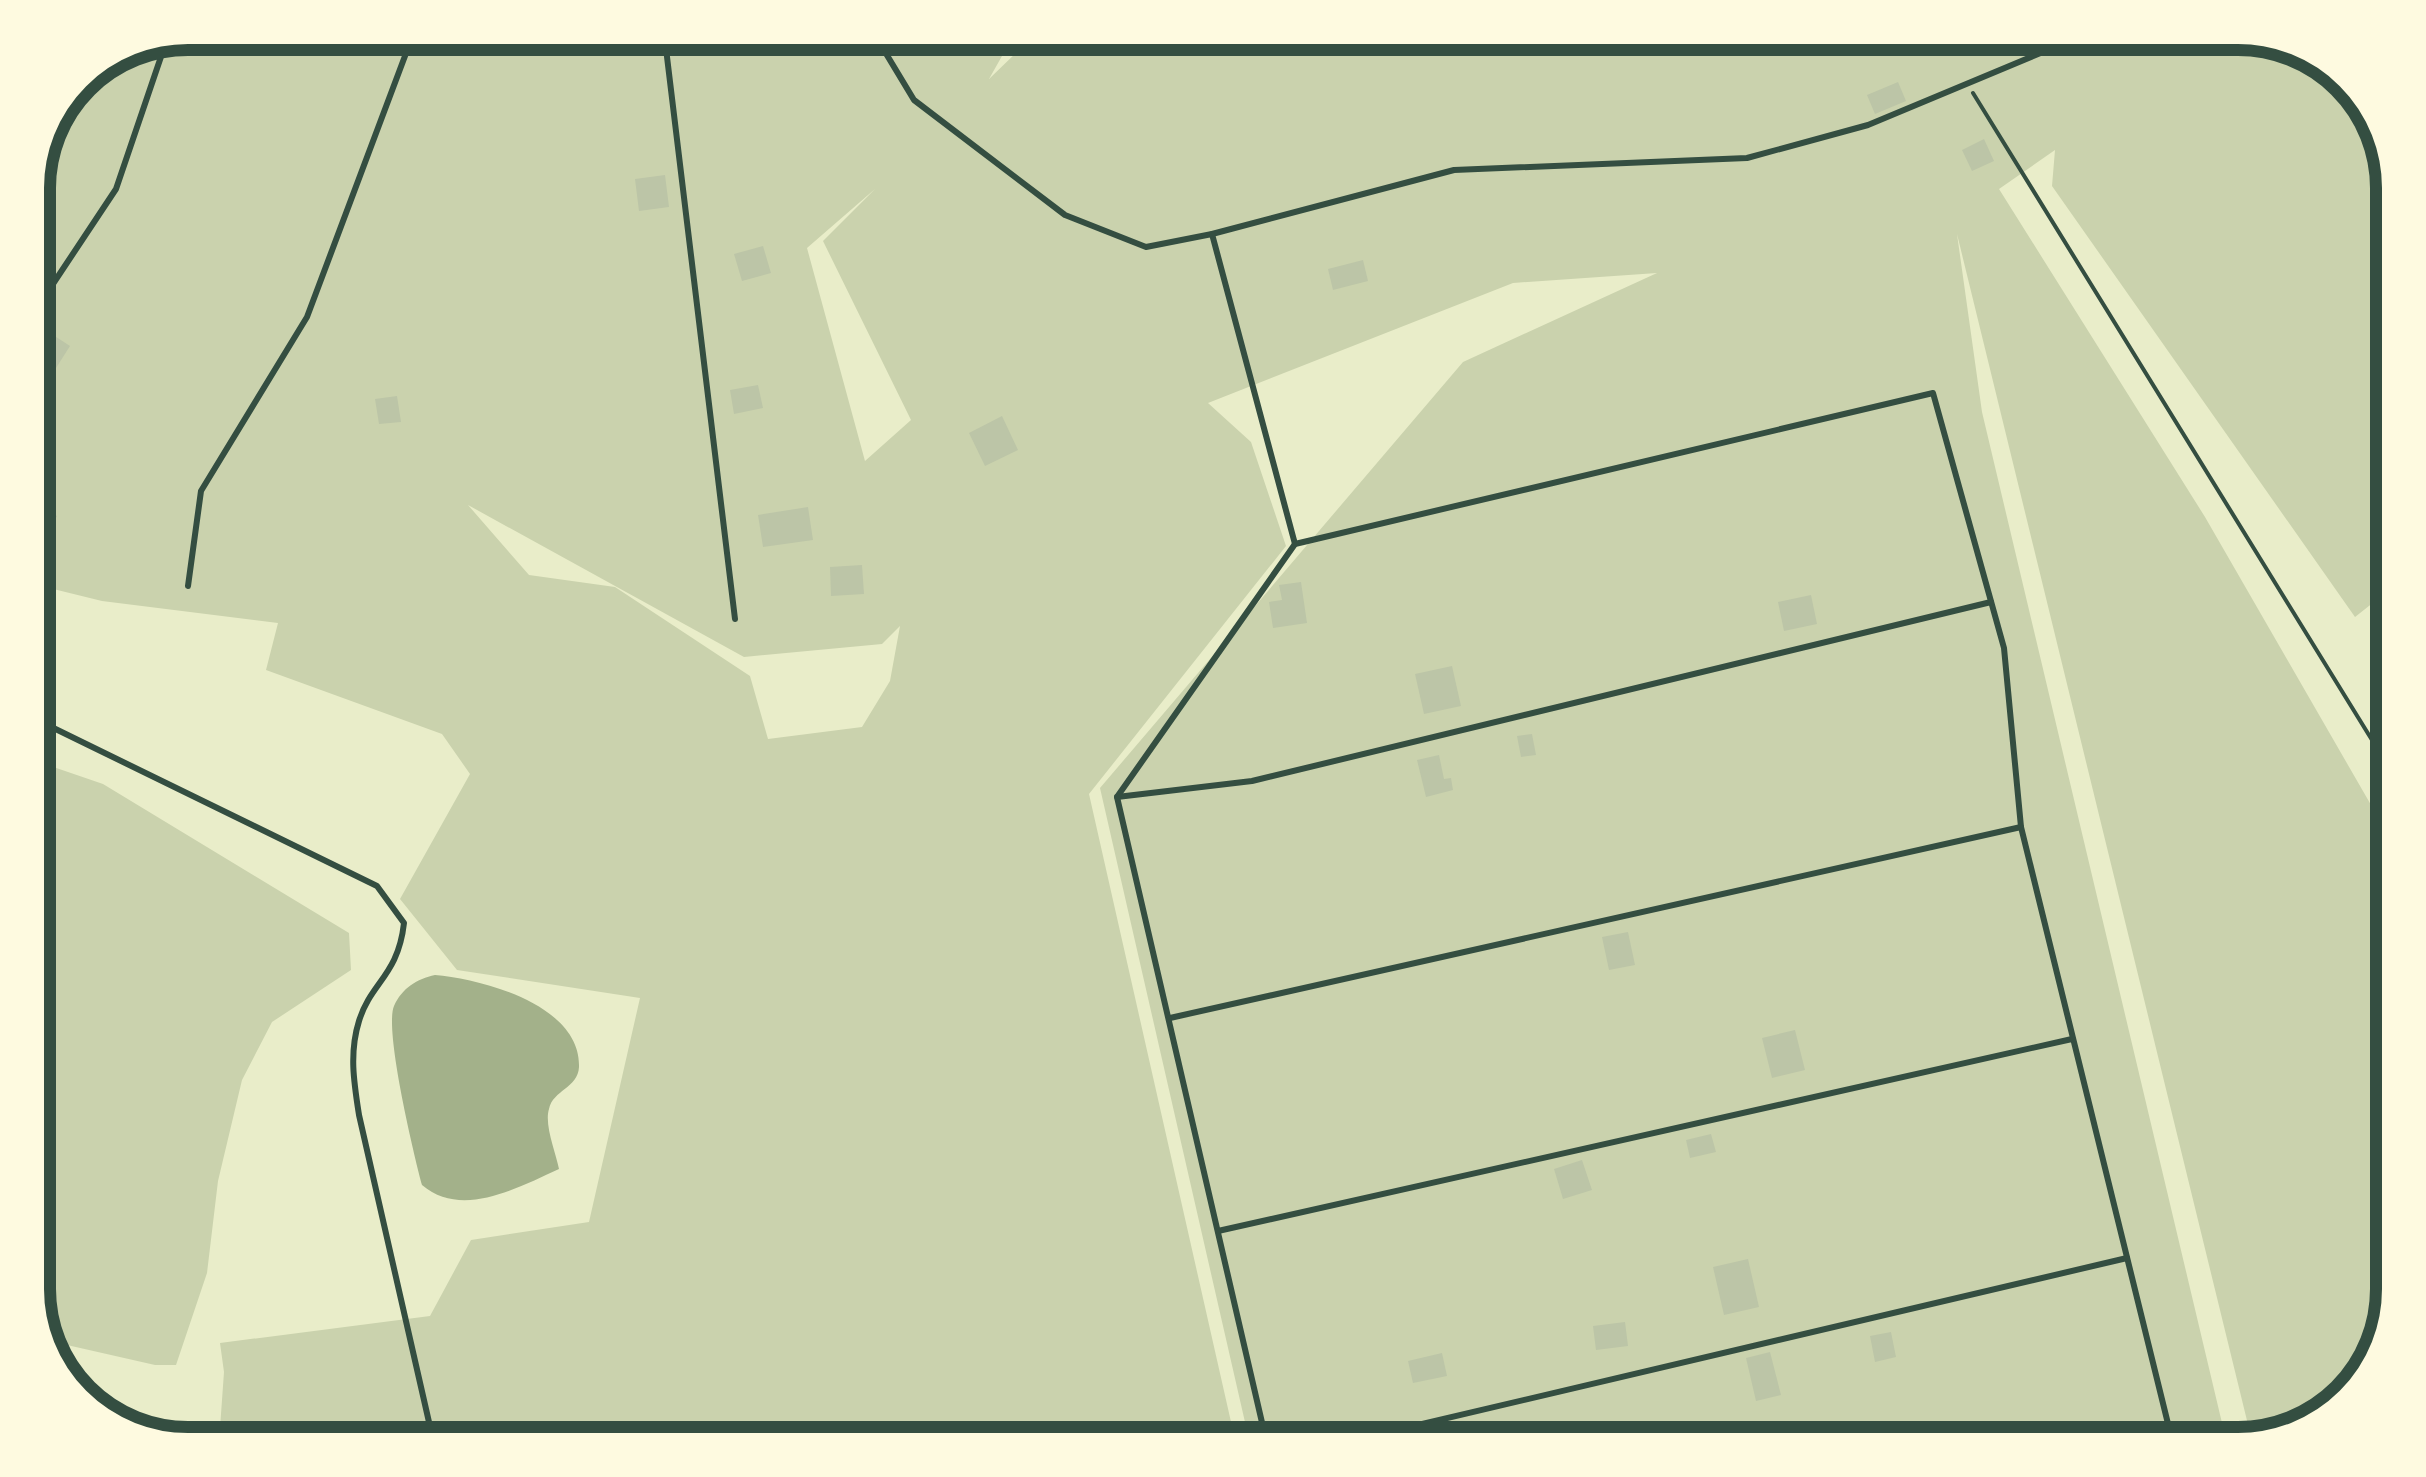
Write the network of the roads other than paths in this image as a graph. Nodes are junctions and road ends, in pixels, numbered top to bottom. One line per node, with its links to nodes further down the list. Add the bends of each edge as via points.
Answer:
1 (407, 50): 9 (lane, via 306,317 200,491)
2 (666, 50): 11 (lane)
3 (884, 50): 6 (lane, via 914,100 1065,216 1146,246)
4 (2049, 50): 6 (lane, via 1868,126 1748,158 1454,170)
5 (162, 53): 7 (lane, via 116,189)
6 (1212, 234): 8 (lane)
7 (50, 288)
8 (1296, 544): 10 (lane, via 1933,392); 13 (lane)
9 (188, 586)
10 (1992, 602): 13 (lane, via 1252,781); 14 (lane, via 2004,648)
11 (736, 620)
12 (50, 726): 19 (lane, via 377,886 404,923 400,953 359,1018 352,1065)
13 (1118, 797): 15 (lane)
14 (2021, 827): 15 (lane); 16 (lane)
15 (1170, 1018): 17 (lane)
16 (2072, 1039): 17 (lane); 18 (lane)
17 (1218, 1231): 20 (lane)
18 (2127, 1258): 21 (lane); 22 (lane)
19 (430, 1427)
20 (1263, 1427)
21 (1409, 1427)
22 (2169, 1427)

